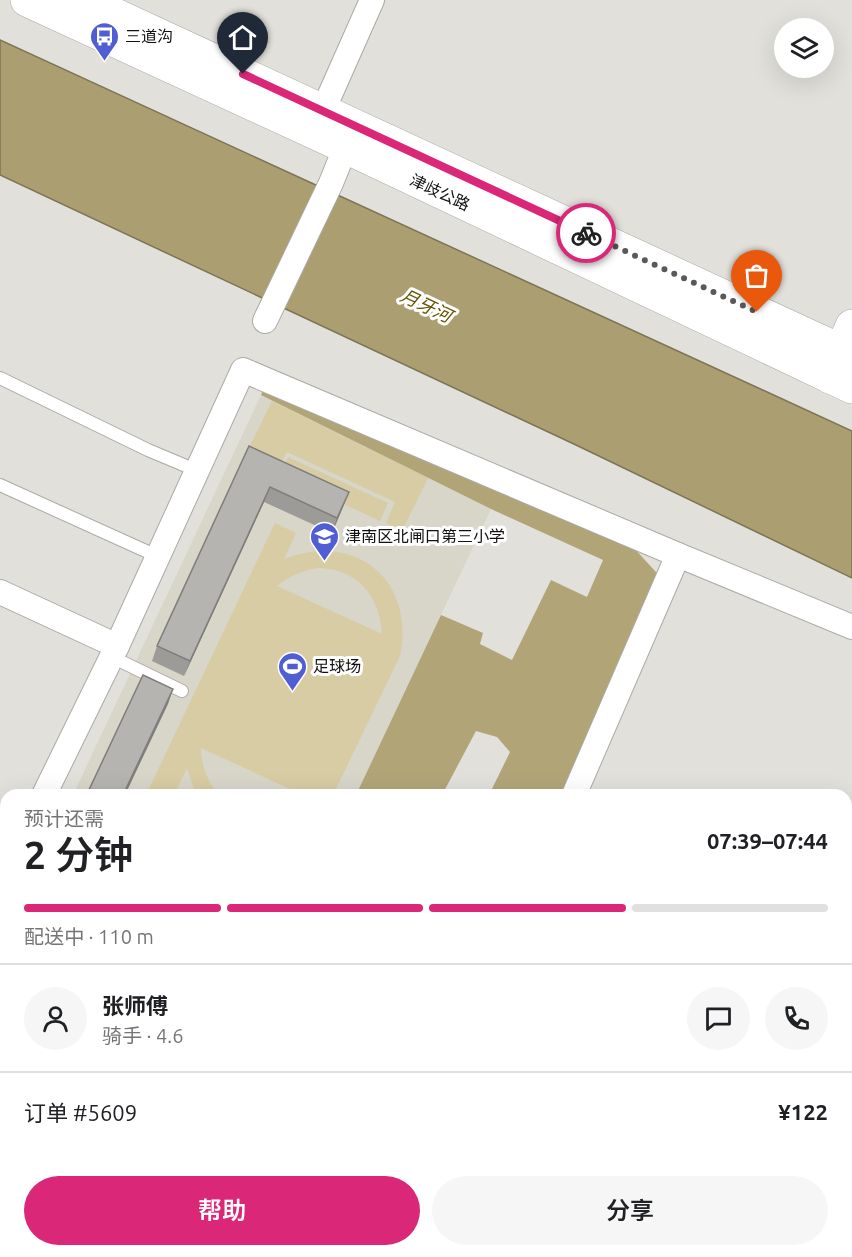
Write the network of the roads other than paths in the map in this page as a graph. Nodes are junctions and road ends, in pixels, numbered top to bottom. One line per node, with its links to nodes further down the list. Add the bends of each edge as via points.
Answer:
1 (27, 0): 4 (main road, 津歧公路)
2 (83, 0): 4 (main road, 津歧公路)
3 (372, 0): 4 (street)
4 (318, 122): 5 (main road, 津歧公路)
5 (350, 137): 6 (street); 7 (main road, 津歧公路)
6 (265, 321)
7 (846, 363)
8 (0, 378): 9 (lane)
9 (198, 471): 11 (street, via 243,370); 12 (street)
10 (0, 485): 12 (lane)
11 (678, 555): 14 (street); 18 (street)
12 (159, 557): 15 (street)
13 (0, 592): 15 (street)
14 (852, 627)
15 (114, 651): 16 (lane); 17 (street)
16 (182, 691)
17 (47, 789)
18 (576, 789)

